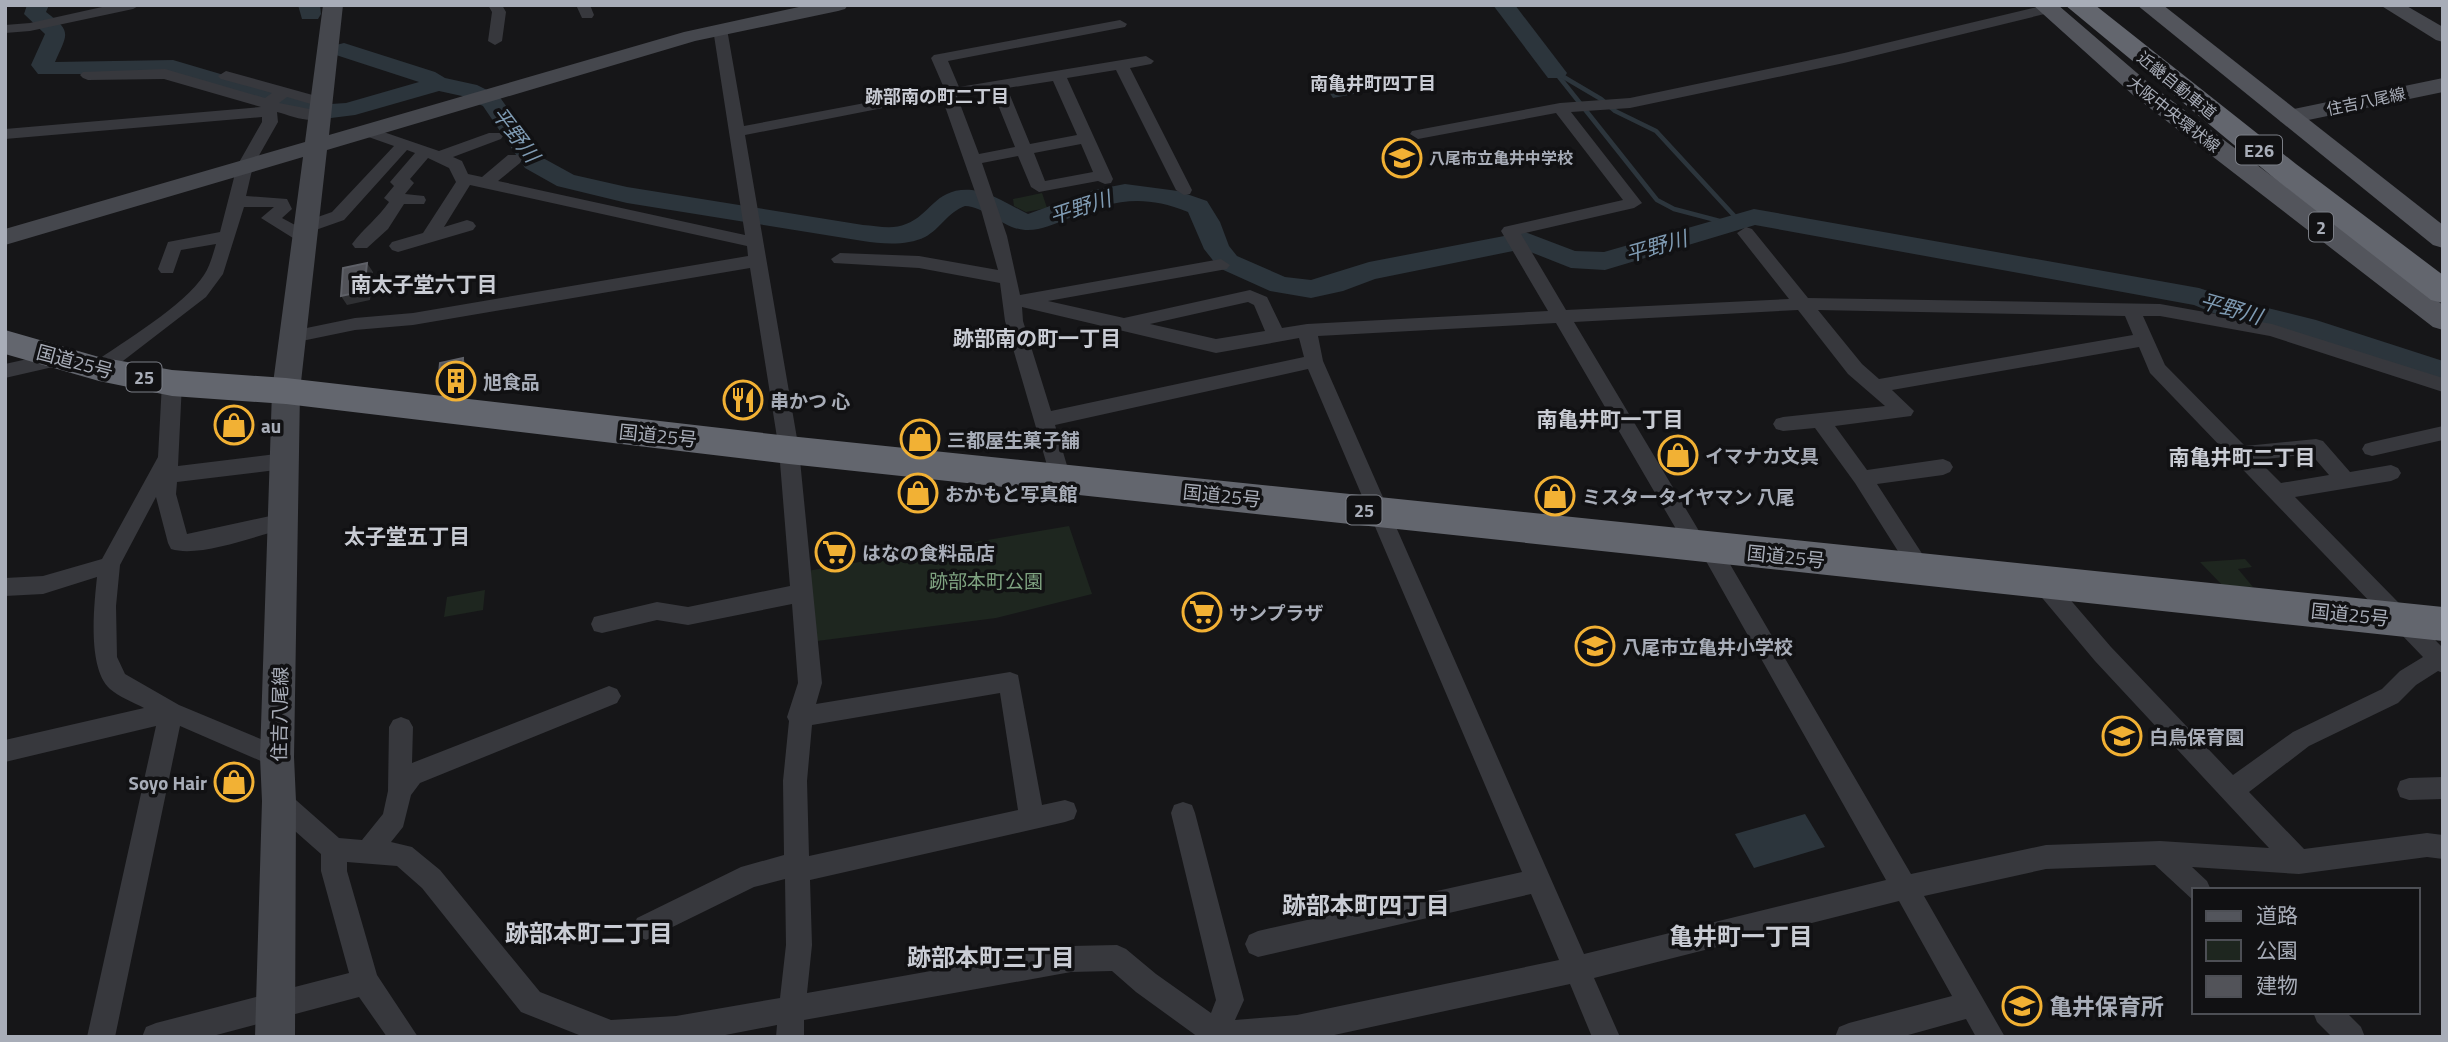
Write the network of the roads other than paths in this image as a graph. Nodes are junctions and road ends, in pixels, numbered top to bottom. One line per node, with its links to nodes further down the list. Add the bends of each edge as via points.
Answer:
1 (133, 5): 12 (street)
2 (333, 5): 27 (street, 住吉八尾線)
3 (495, 5): 15 (street, via 499,12)
4 (714, 5): 13 (street)
5 (838, 5): 13 (street)
6 (2078, 5): 68 (highway, 近畿自動車道 / E26)
7 (2105, 5): 65 (highway, 近畿自動車道 / E26)
8 (2148, 5): 28 (main road)
9 (2390, 5): 14 (street)
10 (2046, 7): 26 (street, via 1832,61 1644,100); 73 (main road, 大阪中央環状線 / 2, via 2142,90)
11 (1120, 24): 24 (street, via 939,58)
12 (5, 29)
13 (721, 35): 29 (street, via 606,60); 30 (street)
14 (2443, 36)
15 (495, 41)
16 (1146, 61): 17 (street)
17 (1121, 65): 20 (street); 45 (street)
18 (201, 68): 23 (street)
19 (88, 75): 25 (street, via 165,74)
20 (1058, 75): 21 (street); 34 (street)
21 (998, 85): 24 (street); 37 (street)
22 (2443, 85): 28 (street, 住吉八尾線)
23 (284, 92): 25 (street); 27 (street)
24 (950, 92): 30 (street); 40 (street)
25 (268, 108): 27 (street, via 300,114); 31 (street); 41 (street, via 270,122)
26 (1560, 108): 32 (street); 72 (street, via 1634,203 1510,231)
27 (320, 109): 36 (street, 住吉八尾線)
28 (2289, 117): 44 (main road)
29 (366, 131): 35 (street); 36 (street)
30 (737, 132): 58 (street)
31 (5, 134)
32 (1418, 134)
33 (495, 136): 38 (street)
34 (1086, 138): 37 (street); 37 (street, via 1104,177 1040,187)
35 (404, 144): 38 (street); 51 (street, via 338,216)
36 (315, 146): 41 (street); 51 (street, 住吉八尾線)
37 (1024, 150): 40 (street)
38 (432, 154): 42 (street, via 456,165); 46 (street, via 398,182 405,183 392,198)
39 (514, 159): 43 (street)
40 (972, 160): 67 (street)
41 (245, 166): 48 (street); 55 (street)
42 (466, 179): 43 (street); 54 (street)
43 (485, 183): 58 (street)
44 (2379, 187): 50 (main road); 56 (main road)
45 (1184, 190)
46 (400, 198): 47 (street); 59 (street, via 382,225)
47 (418, 200)
48 (235, 203): 51 (street, via 281,203 283,209 270,218 293,232); 53 (street)
49 (467, 226): 54 (street)
50 (2443, 226)
51 (305, 230): 77 (street, 住吉八尾線)
52 (1746, 233): 70 (street)
53 (228, 236): 66 (street, via 174,246); 82 (street, via 214,274 200,293)
54 (430, 236): 60 (street)
55 (5, 237)
56 (2443, 239)
57 (904, 241): 62 (street)
58 (753, 242): 63 (street)
59 (361, 244)
60 (398, 246)
61 (840, 259): 62 (street)
62 (900, 260): 67 (street)
63 (756, 261): 77 (street); 93 (street)
64 (1221, 265): 69 (street)
65 (2443, 265)
66 (167, 269)
67 (1007, 278): 69 (street)
68 (2443, 292)
69 (1016, 299): 74 (street); 88 (street, via 1014,321)
70 (1803, 304): 71 (street); 72 (street); 86 (street, via 1855,369)
71 (2132, 311): 78 (street); 85 (street, via 2160,310 2273,330)
72 (1561, 317): 75 (street); 105 (street)
73 (2443, 320)
74 (1125, 323): 76 (street, via 1216,346); 76 (street, via 1250,296 1261,301)
75 (1307, 330): 76 (street); 81 (street)
76 (1275, 334)
77 (292, 337): 87 (street, 住吉八尾線)
78 (2144, 340): 86 (street); 94 (street, via 2157,368)
79 (5, 342): 80 (highway, 国道25号 / 25)
80 (59, 359): 82 (highway, 国道25号 / 25); 83 (street)
81 (1314, 361): 88 (street); 103 (street)
82 (99, 369): 84 (highway, 国道25号 / 25)
83 (5, 370)
84 (173, 383): 87 (highway, 国道25号 / 25); 96 (street)
85 (2443, 385)
86 (1876, 386): 89 (street, via 1904,411)
87 (286, 391): 93 (highway, 国道25号 / 25); 95 (street, 住吉八尾線)
88 (1043, 420): 100 (street)
89 (1820, 421): 90 (street); 99 (street)
90 (1783, 424)
91 (2443, 433): 92 (street)
92 (2372, 449)
93 (789, 450): 100 (highway, 国道25号 / 25); 110 (street)
94 (2240, 454): 101 (street, via 2316,446); 102 (street)
95 (284, 461): 96 (street); 104 (street, 住吉八尾線)
96 (169, 464): 104 (street, via 166,494 178,543); 106 (street)
97 (1943, 467): 99 (street)
98 (2391, 473): 101 (street)
99 (1862, 478): 107 (street)
100 (1062, 479): 103 (highway, 国道25号 / 25)
101 (2346, 481): 102 (street)
102 (2275, 492): 111 (street)
103 (1379, 511): 105 (highway, 国道25号 / 25); 134 (street)
104 (284, 521): 119 (street, 住吉八尾線)
105 (1704, 548): 107 (highway, 国道25号 / 25); 135 (street)
106 (109, 565): 109 (street, via 43,585); 115 (street, via 106,657 117,681)
107 (1921, 569): 108 (highway, 国道25号 / 25)
108 (2041, 581): 111 (highway, 国道25号 / 25); 121 (street, via 2103,654)
109 (5, 587)
110 (802, 593): 112 (street, via 688,617 657,611); 116 (street, via 810,682)
111 (2404, 620): 113 (highway, 国道25号 / 25)
112 (602, 624)
113 (2441, 649): 121 (street, via 2390,696 2301,738)
114 (609, 696): 123 (street, via 411,775)
115 (172, 712): 118 (street); 119 (street); 146 (street)
116 (799, 717): 127 (street, via 1010,682); 133 (street, via 794,755)
117 (401, 727): 123 (street)
118 (5, 751)
119 (277, 757): 124 (street, 住吉八尾線)
120 (2443, 788): 122 (street)
121 (2233, 789): 132 (street)
122 (2409, 789)
123 (400, 791): 130 (street, via 389,828)
124 (279, 801): 129 (street); 144 (street, 住吉八尾線)
125 (1065, 811): 127 (street)
126 (1183, 813): 145 (street, via 1230,1000)
127 (1032, 818): 133 (street)
128 (2443, 847): 132 (street, via 2427,845)
129 (334, 849): 130 (street); 140 (street, via 334,871)
130 (368, 852): 142 (street, via 403,855 432,879 531,1002 611,1034 676,1030)
131 (2160, 853): 132 (street); 135 (street, via 2046,857); 136 (street)
132 (2299, 862)
133 (796, 867): 137 (street, via 750,876); 142 (street, via 799,947)
134 (1539, 880): 138 (street); 139 (street)
135 (1903, 888): 139 (street); 141 (street)
136 (2196, 888)
137 (646, 927)
138 (1258, 944)
139 (1578, 970): 145 (street, via 1297,1029); 150 (street)
140 (365, 982): 144 (street); 148 (street)
141 (1972, 1004): 151 (street); 152 (street)
142 (790, 1008): 145 (street, via 1071,959 1117,958); 149 (street)
143 (2329, 1014): 153 (street)
144 (276, 1021): 147 (street)
145 (1216, 1035)
146 (102, 1037)
147 (156, 1037)
148 (404, 1037)
149 (790, 1037)
150 (1606, 1037)
151 (1850, 1037)
152 (1991, 1037)
153 (2351, 1037)

